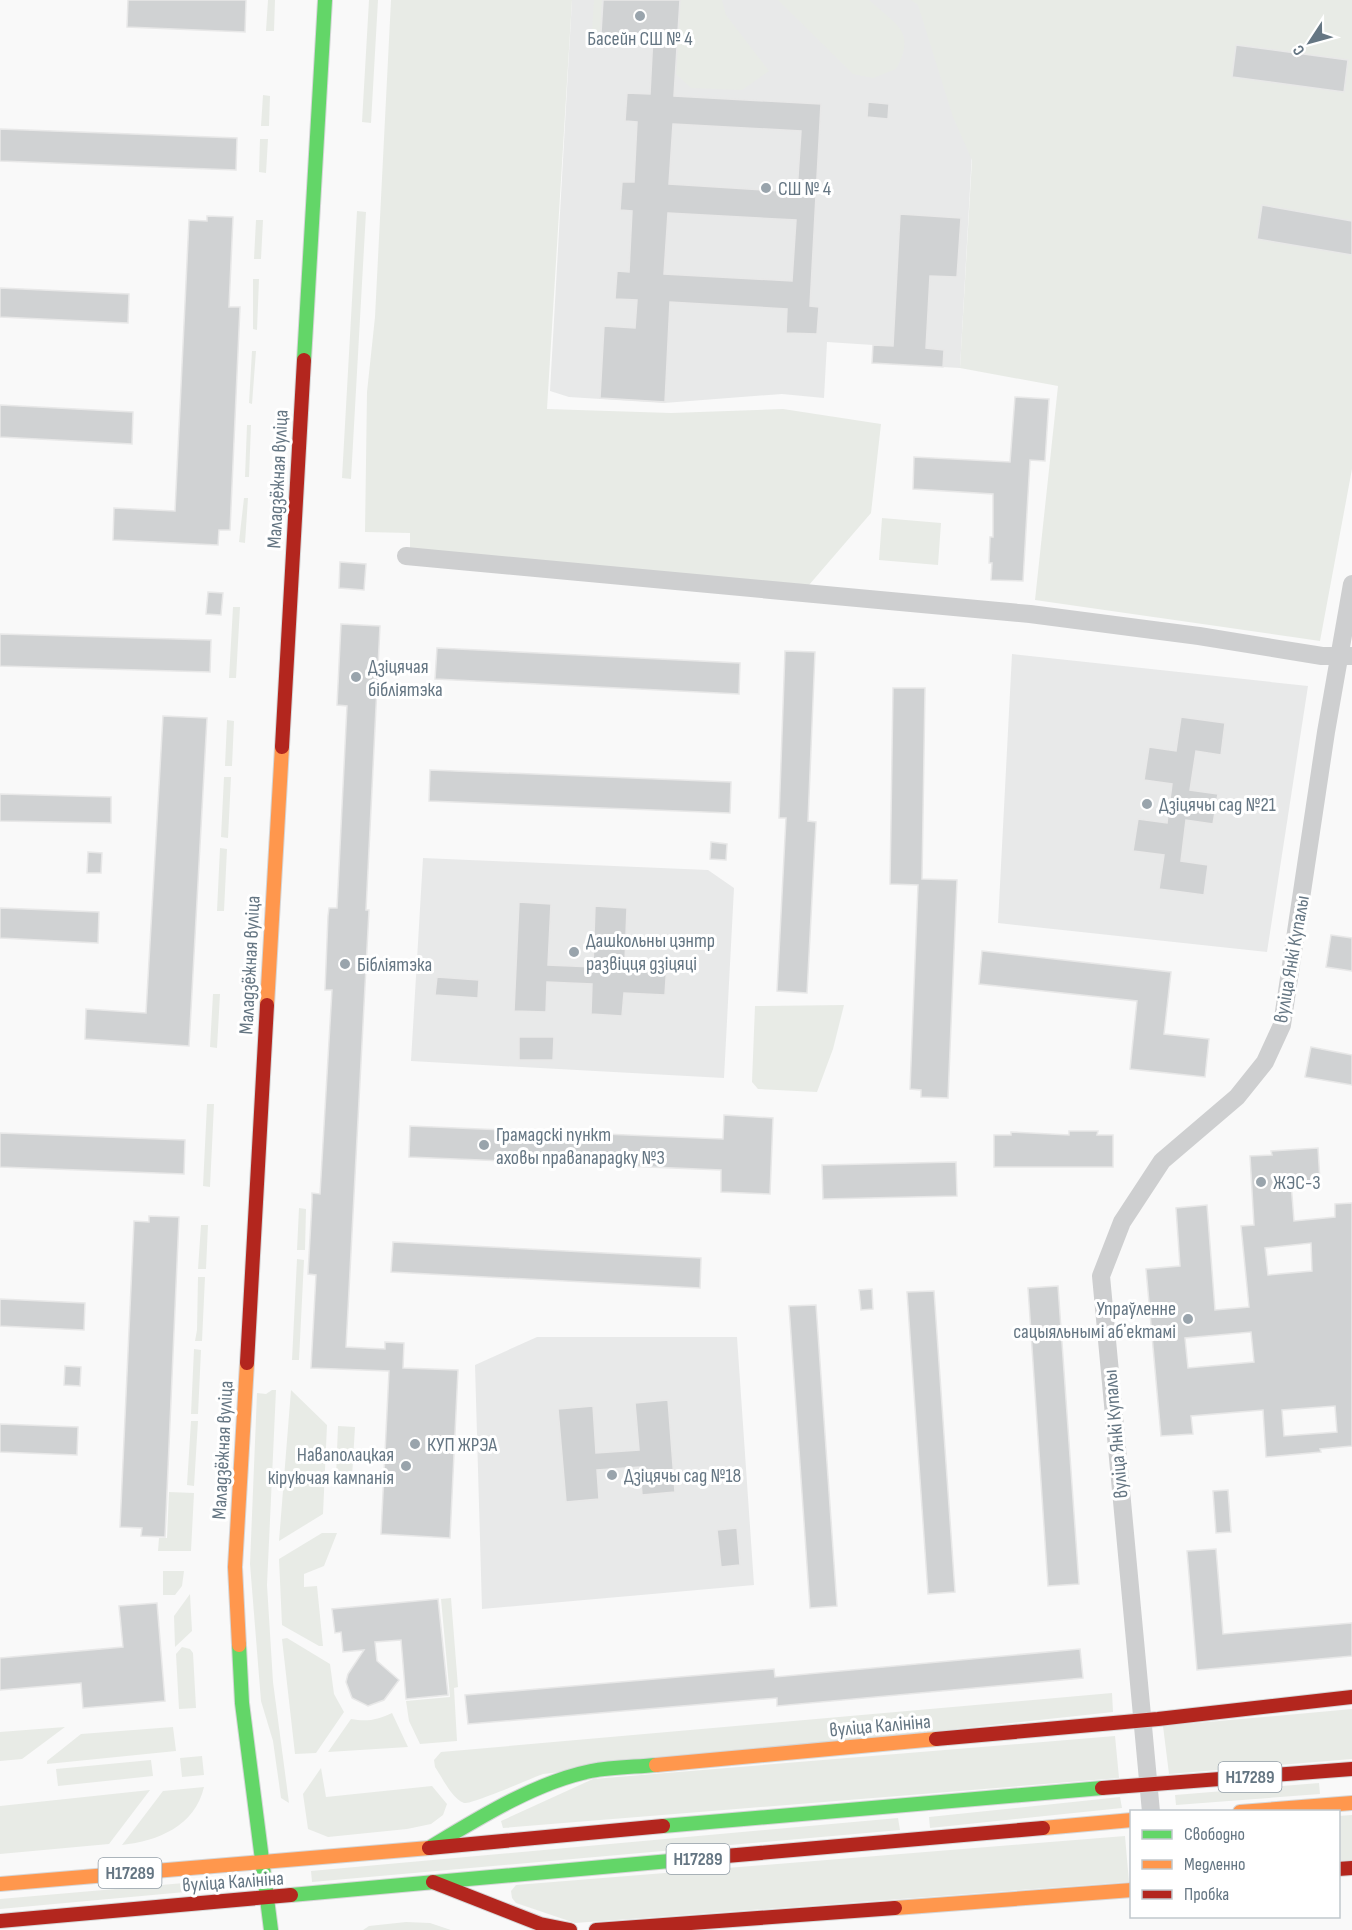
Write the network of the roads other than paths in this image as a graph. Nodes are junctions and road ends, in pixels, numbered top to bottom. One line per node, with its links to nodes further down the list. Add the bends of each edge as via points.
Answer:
1 (325, 0): 15 (main road, Маладзёжная вуліца, via 235,1567 242,1703)
2 (406, 556): 4 (street, via 1030,614)
3 (1352, 584): 4 (street, вуліца Янкі Купалы)
4 (1345, 657): 6 (street, вуліца Янкі Купалы, via 1282,1025 1265,1062 1237,1097 1162,1161 1122,1222 1101,1276)
5 (1352, 1697): 6 (main road, вуліца Калініна)
6 (1142, 1720): 7 (street, вуліца Янкі Купалы); 14 (main road, вуліца Калініна, via 591,1771 548,1784 489,1811)
7 (1148, 1785): 8 (main road, вуліца Калініна / Н17289); 9 (main road, вуліца Калініна / Н17289); 10 (street, вуліца Янкі Купалы)
8 (1349, 1786): 11 (main road, вуліца Калініна / Н17289)
9 (918, 1802): 13 (main road); 14 (main road, вуліца Калініна / Н17289)
10 (1151, 1810)
11 (1248, 1810)
12 (1130, 1820): 13 (main road, вуліца Калініна / Н17289)
13 (921, 1828): 16 (main road, вуліца Калініна / Н17289)
14 (429, 1848): 15 (main road, вуліца Калініна / Н17289)
15 (261, 1863): 18 (main road, вуліца Калініна / Н17289); 20 (main road, Маладзёжная вуліца)
16 (522, 1874): 17 (main road, вуліца Калініна / Н17289); 21 (main road, via 504,1890 504,1900)
17 (433, 1882): 20 (main road, вуліца Калініна / Н17289); 21 (main road, вуліца Калініна)
18 (0, 1884)
19 (1130, 1890): 25 (main road)
20 (266, 1899): 22 (main road, вуліца Калініна / Н17289); 23 (main road, Маладзёжная вуліца)
21 (518, 1916): 24 (main road, вуліца Калініна)
22 (0, 1921)
23 (271, 1930)
24 (570, 1930)
25 (596, 1930)

